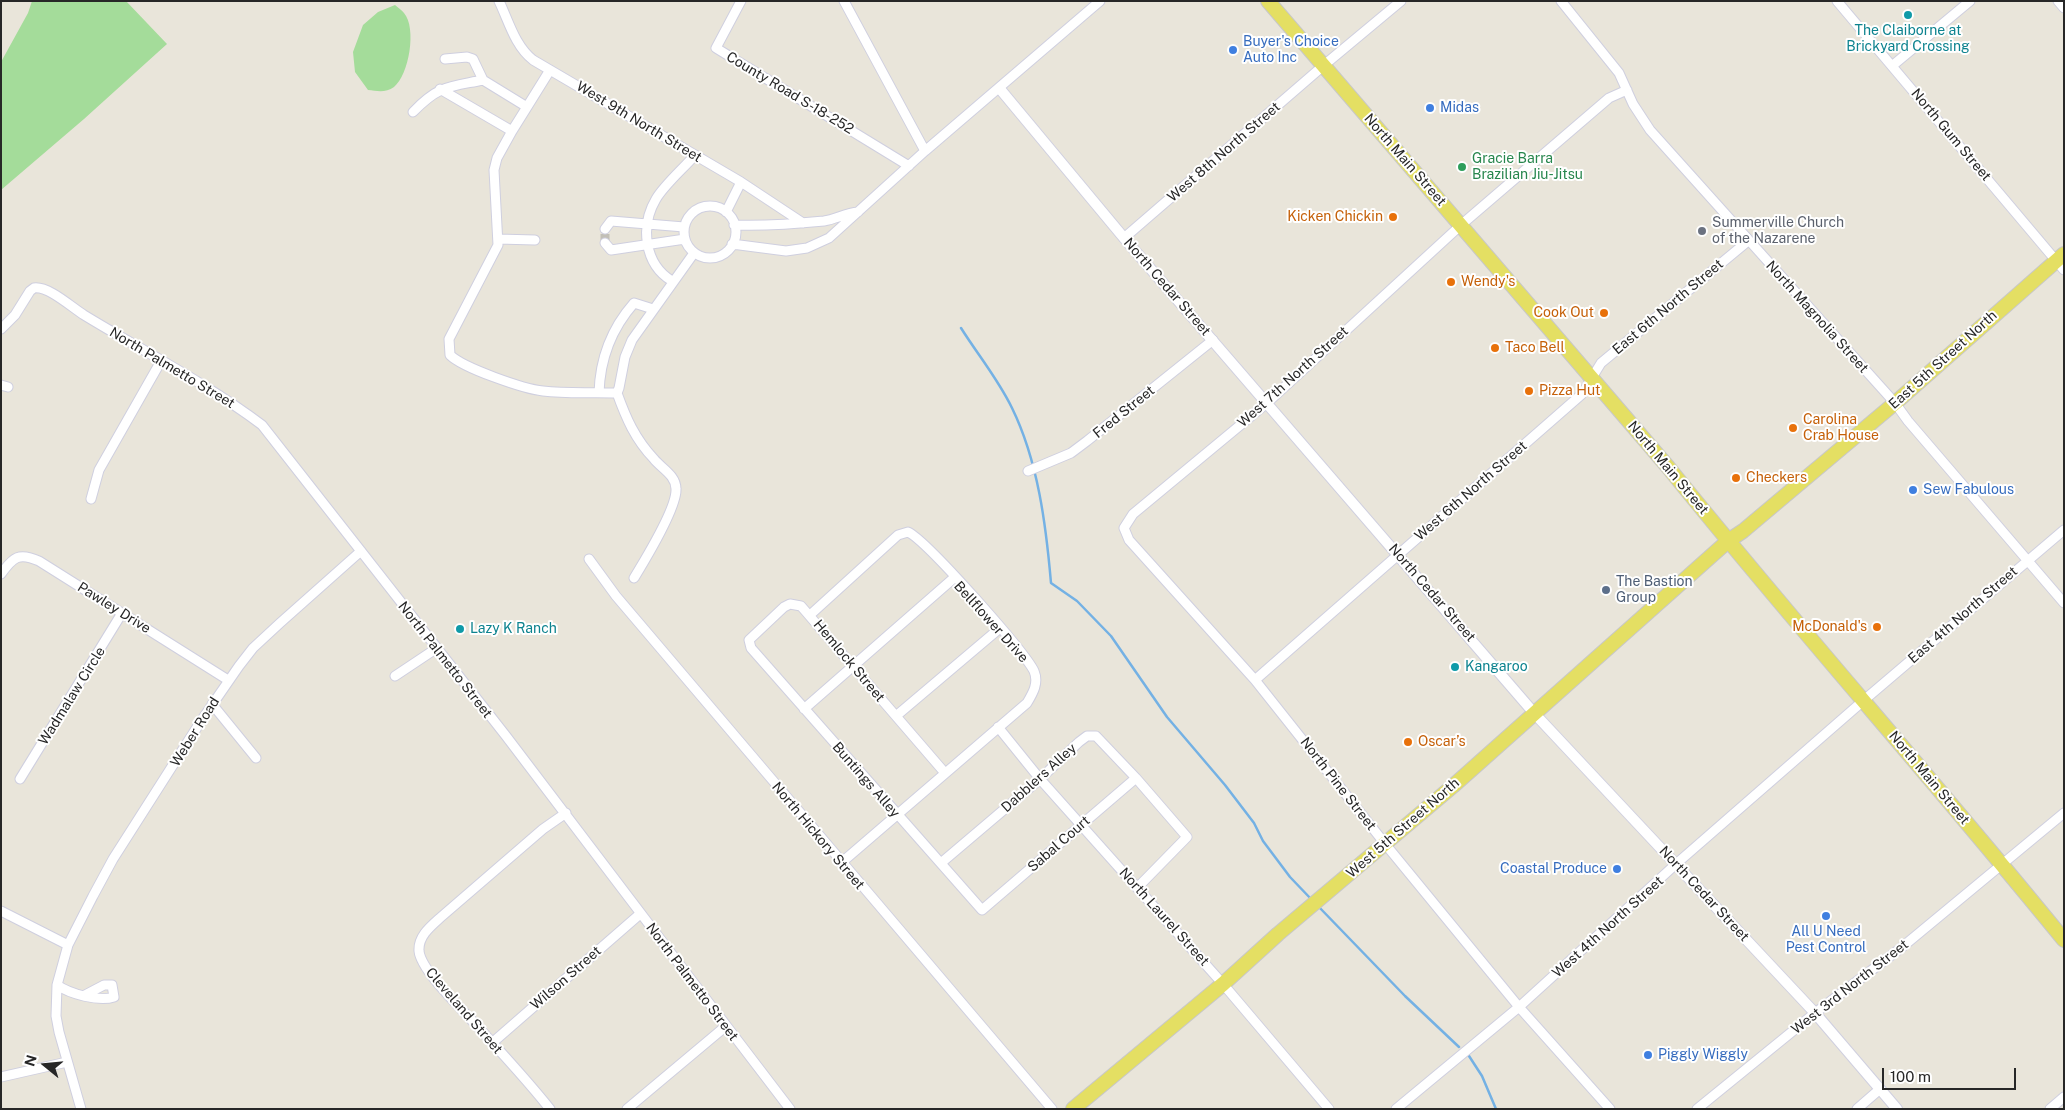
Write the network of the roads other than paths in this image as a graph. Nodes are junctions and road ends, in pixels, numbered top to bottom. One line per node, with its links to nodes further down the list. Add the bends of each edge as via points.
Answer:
1 (499, 1): 15 (street, West 9th North Street, via 525,54)
2 (742, 1): 25 (street, County Road S-18-252, via 716,48)
3 (844, 1): 23 (street)
4 (1100, 1): 18 (street)
5 (1268, 1): 13 (main road, North Main Street)
6 (1401, 1): 13 (street, West 8th North Street)
7 (1561, 1): 19 (street, North Magnolia Street, via 1615,67)
8 (1836, 1): 14 (street, North Gum Street)
9 (1970, 1): 14 (street)
10 (2058, 1): 11 (street)
11 (2064, 8)
12 (445, 60): 16 (street, via 467,57 473,60)
13 (1323, 66): 33 (main road, North Main Street); 37 (street, West 8th North Street)
14 (1892, 66): 46 (street, North Gum Street)
15 (550, 70): 20 (street); 24 (street, West 9th North Street)
16 (483, 80): 17 (street); 20 (street)
17 (440, 89): 21 (street); 22 (street)
18 (1000, 89): 23 (street); 37 (street, North Cedar Street)
19 (1626, 90): 33 (street, West 7th North Street, via 1609,98); 41 (street, North Magnolia Street, via 1650,130)
20 (527, 107): 22 (street)
21 (413, 112)
22 (512, 131): 38 (street, via 494,170)
23 (925, 151): 25 (street)
24 (695, 155): 26 (street, West 9th North Street); 31 (street, via 657,196 650,209)
25 (909, 166): 28 (street)
26 (741, 182): 27 (street); 30 (street, West 9th North Street)
27 (726, 212): 32 (street); 34 (street, via 717,207 700,208 693,212)
28 (858, 212): 29 (street, via 848,212); 36 (street)
29 (827, 221): 30 (street); 36 (street)
30 (803, 222): 32 (street, via 766,226)
31 (648, 223): 34 (street); 35 (street, via 611,221); 44 (street)
32 (734, 224): 43 (street, via 736,233)
33 (1462, 225): 52 (main road, North Main Street); 55 (street, West 7th North Street)
34 (684, 227): 39 (street)
35 (605, 229)
36 (834, 235): 43 (street, via 807,248 786,251)
37 (1124, 238): 50 (street, North Cedar Street)
38 (498, 239): 40 (street); 53 (street, via 498,245 449,339 450,355 485,374 542,391)
39 (685, 239): 44 (street); 45 (street)
40 (535, 240)
41 (1748, 241): 52 (street, East 6th North Street, via 1601,363); 56 (street, North Magnolia Street)
42 (605, 243): 44 (street, via 611,250)
43 (732, 244): 45 (street, via 723,255 715,258)
44 (648, 246): 47 (street, via 658,269)
45 (694, 252): 47 (street)
46 (2061, 262): 56 (main road, East 5th Street North)
47 (672, 281): 48 (street)
48 (653, 309): 53 (street, via 634,303 621,319 605,355); 54 (street, via 632,340)
49 (1, 329): 51 (street, North Palmetto Street, via 34,288 45,289)
50 (1212, 340): 55 (street, North Cedar Street); 57 (street, Fred Street, via 1087,441)
51 (161, 361): 58 (street, via 99,470); 62 (street, North Palmetto Street, via 262,425)
52 (1591, 377): 61 (main road, North Main Street); 63 (street, West 6th North Street, via 1582,394)
53 (599, 393): 54 (street)
54 (617, 393): 68 (street, via 635,437 667,470 677,488 654,544)
55 (1267, 402): 59 (street, West 7th North Street, via 1133,514); 63 (street, North Cedar Street)
56 (1896, 403): 61 (main road, East 5th Street North); 65 (street, North Magnolia Street)
57 (1028, 472)
58 (91, 499)
59 (1124, 528): 78 (street, North Pine Street, via 1128,540)
60 (2064, 530): 65 (street, East 4th North Street)
61 (1728, 541): 79 (main road, North Main Street); 82 (main road, West 5th Street North)
62 (361, 551): 73 (street, North Palmetto Street); 77 (street, Weber Road, via 253,648)
63 (1399, 555): 78 (street, West 6th North Street); 82 (street, North Cedar Street)
64 (589, 559): 95 (street, North Hickory Street, via 616,596)
65 (2027, 561): 69 (street, North Magnolia Street); 79 (street, East 4th North Street)
66 (1, 574): 70 (street, Pawley Drive, via 14,558 32,558)
67 (955, 577): 71 (street, via 914,535 903,533); 72 (street, Bellflower Drive); 75 (street, Bellflower Drive)
68 (634, 578)
69 (2064, 603)
70 (122, 613): 77 (street, Pawley Drive); 87 (street, Wadmalaw Circle)
71 (810, 615): 74 (street, Hemlock Street, via 801,606 790,604 784,607 749,640); 75 (street, Hemlock Street)
72 (1000, 628): 83 (street); 84 (street, Bellflower Drive, via 1035,673 1035,690 1027,703)
73 (436, 648): 76 (street); 90 (street, North Palmetto Street)
74 (751, 648): 81 (street, Buntings Alley)
75 (853, 666): 81 (street, Bellflower Drive); 83 (street, Hemlock Street)
76 (395, 676)
77 (228, 680): 80 (street, Weber Road)
78 (1255, 680): 94 (street, North Pine Street)
79 (1863, 701): 97 (street, West 4th North Street); 98 (main road, North Main Street)
80 (212, 704): 85 (street); 104 (street, Weber Road, via 113,859)
81 (804, 709): 92 (street, Buntings Alley)
82 (1534, 713): 94 (main road, West 5th Street North); 97 (street, North Cedar Street)
83 (896, 716): 86 (street, Hemlock Street)
84 (998, 727): 86 (street, Bellflower Drive); 89 (street, North Laurel Street)
85 (256, 758)
86 (945, 773): 92 (street, Bellflower Drive)
87 (20, 778)
88 (1136, 778): 89 (street, Dabblers Alley, via 1096,736 1087,736); 93 (street, Sabal Court); 99 (street, Dabblers Alley, via 1187,837)
89 (1040, 779): 93 (street, North Laurel Street); 96 (street, Dabblers Alley)
90 (566, 812): 102 (street, North Palmetto Street); 111 (street, Cleveland Street, via 441,917 427,930 420,944 419,952 425,966)
91 (2064, 813): 98 (street, West 3rd North Street)
92 (898, 816): 95 (street, Bellflower Drive); 96 (street, Buntings Alley)
93 (1082, 825): 99 (street, North Laurel Street); 100 (street, Sabal Court)
94 (1386, 845): 105 (main road, West 5th Street North); 108 (street, North Pine Street)
95 (841, 863): 120 (street, North Hickory Street)
96 (940, 863): 100 (street, Buntings Alley)
97 (1676, 864): 108 (street, West 4th North Street); 109 (street, North Cedar Street)
98 (2002, 864): 103 (main road, North Main Street); 109 (street, West 3rd North Street, via 1901,948)
99 (1138, 888): 105 (street, North Laurel Street)
100 (982, 910)
101 (1, 911): 104 (street)
102 (640, 914): 110 (street, North Palmetto Street); 111 (street, Wilson Street)
103 (2064, 940)
104 (68, 945): 106 (street, Weber Road)
105 (1223, 984): 121 (main road, West 5th Street North); 122 (street, North Laurel Street)
106 (57, 985): 107 (street); 112 (street, Weber Road, via 56,1016)
107 (85, 995)
108 (1519, 1007): 123 (street, West 4th North Street); 124 (street, North Pine Street)
109 (1815, 1012): 114 (street, North Cedar Street); 125 (street, West 3rd North Street)
110 (726, 1026): 118 (street); 119 (street, North Palmetto Street)
111 (492, 1043): 117 (street, Cleveland Street)
112 (67, 1062): 113 (street); 116 (street, Weber Road)
113 (1, 1076)
114 (1880, 1089): 126 (street); 127 (street, North Cedar Street)
115 (2064, 1097): 128 (street)
116 (81, 1109)
117 (550, 1109)
118 (627, 1109)
119 (790, 1109)
120 (1052, 1109)
121 (1073, 1109)
122 (1329, 1109)
123 (1396, 1109)
124 (1610, 1109)
125 (1697, 1109)
126 (1857, 1109)
127 (1897, 1109)
128 (2050, 1109)

